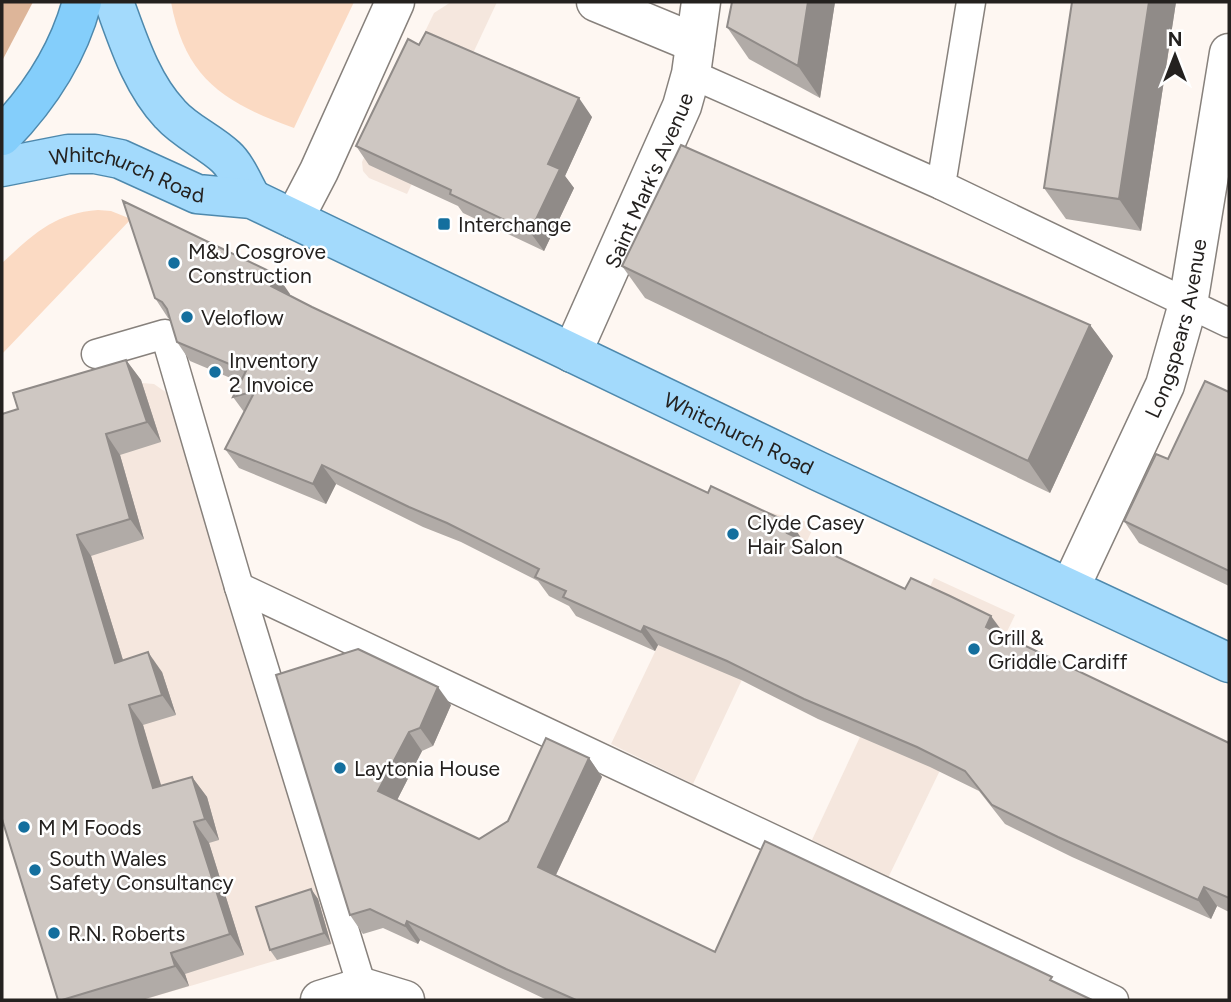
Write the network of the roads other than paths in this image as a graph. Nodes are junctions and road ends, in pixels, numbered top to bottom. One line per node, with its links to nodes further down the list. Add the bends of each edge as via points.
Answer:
1 (82, 2): 9 (highway, via 58,65 25,113)
2 (114, 2): 12 (main road, Whitchurch Road, via 151,90 169,114 227,158)
3 (395, 2): 13 (street)
4 (596, 2): 8 (street)
5 (701, 2): 8 (street, Saint Mark's Avenue)
6 (971, 2): 11 (lane)
7 (1229, 53): 14 (street, Longspears Avenue)
8 (693, 59): 11 (lane); 16 (street, Saint Mark's Avenue, via 682,106)
9 (2, 136)
10 (2, 167): 12 (main road, Whitchurch Road, via 95,155 120,159 197,194)
11 (941, 185): 14 (lane)
12 (252, 199): 13 (main road, Whitchurch Road)
13 (294, 219): 16 (main road, Whitchurch Road)
14 (1188, 304): 15 (lane); 19 (street, Longspears Avenue, via 1165,385)
15 (1229, 323)
16 (572, 353): 19 (main road, Whitchurch Road)
17 (96, 354): 18 (lane, via 165,334)
18 (239, 587): 21 (lane); 24 (lane)
19 (1070, 588): 20 (main road, Whitchurch Road)
20 (1229, 663)
21 (364, 994): 22 (street); 23 (street)
22 (320, 1000)
23 (405, 1000)
24 (1114, 1000)

